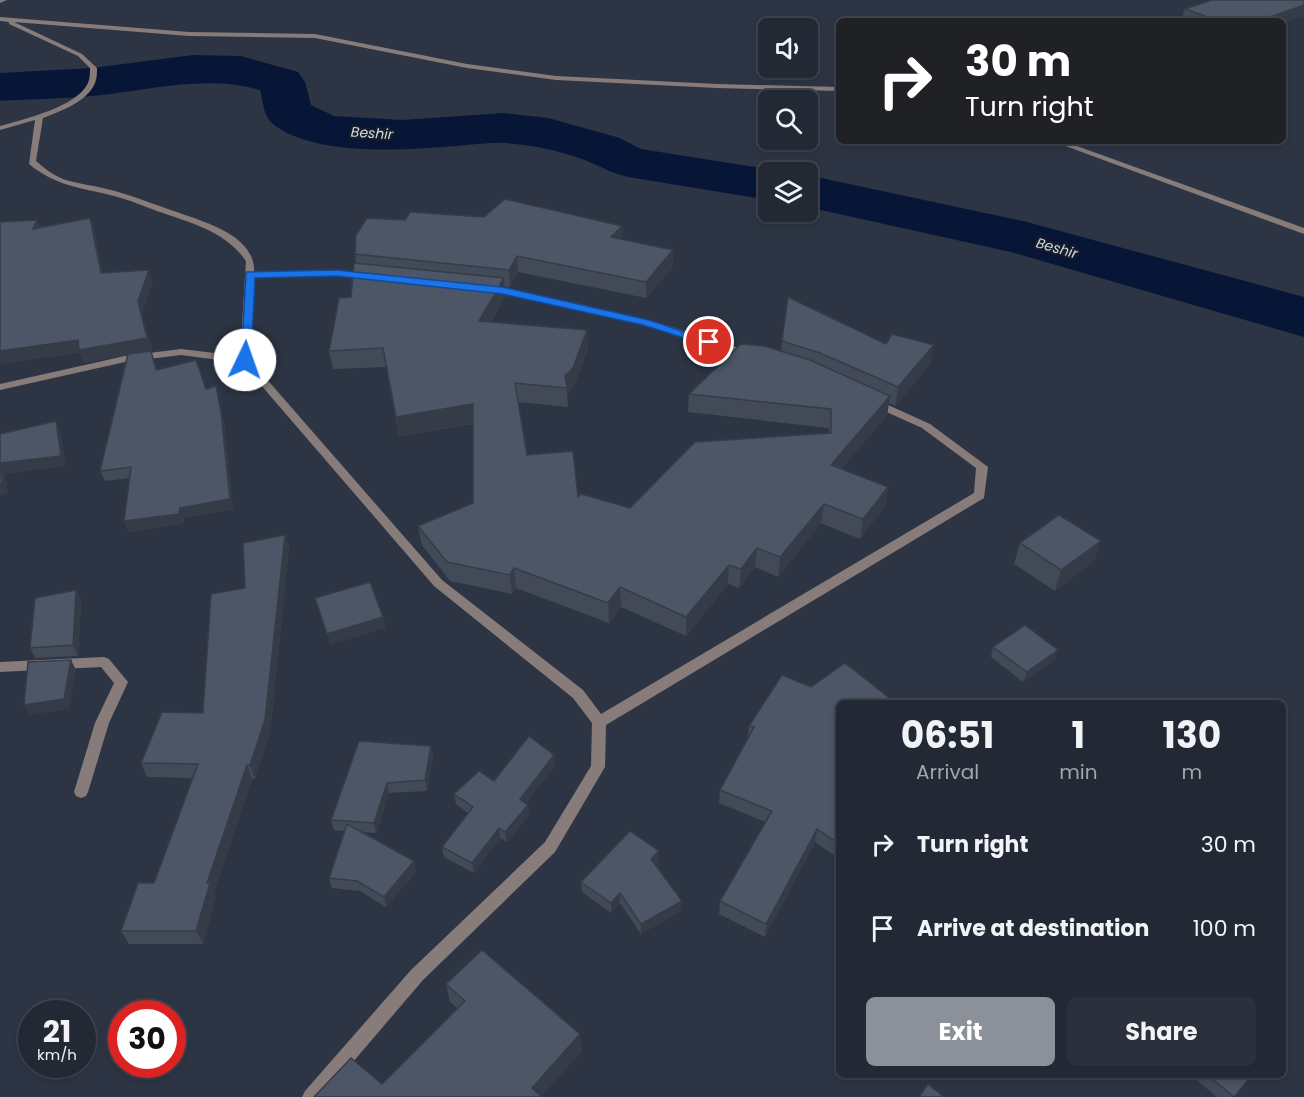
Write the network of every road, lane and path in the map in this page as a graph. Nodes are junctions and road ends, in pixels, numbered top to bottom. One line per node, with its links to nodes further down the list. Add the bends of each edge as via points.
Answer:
1 (2, 20): 2 (street, via 189,34 315,36 467,66 556,78); 3 (street, via 80,55 94,68 92,82 82,96)
2 (836, 89)
3 (39, 118): 4 (street); 7 (street, via 32,162 46,175 64,183 117,194 218,231 246,254)
4 (0, 128)
5 (1064, 144): 6 (street)
6 (1304, 231)
7 (249, 274): 8 (street, via 336,273); 11 (street)
8 (384, 278)
9 (478, 288): 10 (street, via 646,322)
10 (758, 357)
11 (245, 360): 12 (street, via 181,352 126,359); 15 (street, via 438,583 578,694)
12 (0, 387)
13 (864, 398): 15 (street, via 926,426 982,467 980,495)
14 (0, 667): 16 (street, via 104,662 121,682 102,723)
15 (599, 722): 17 (street, via 598,767 550,848 417,975)
16 (81, 792)
17 (311, 1097)

